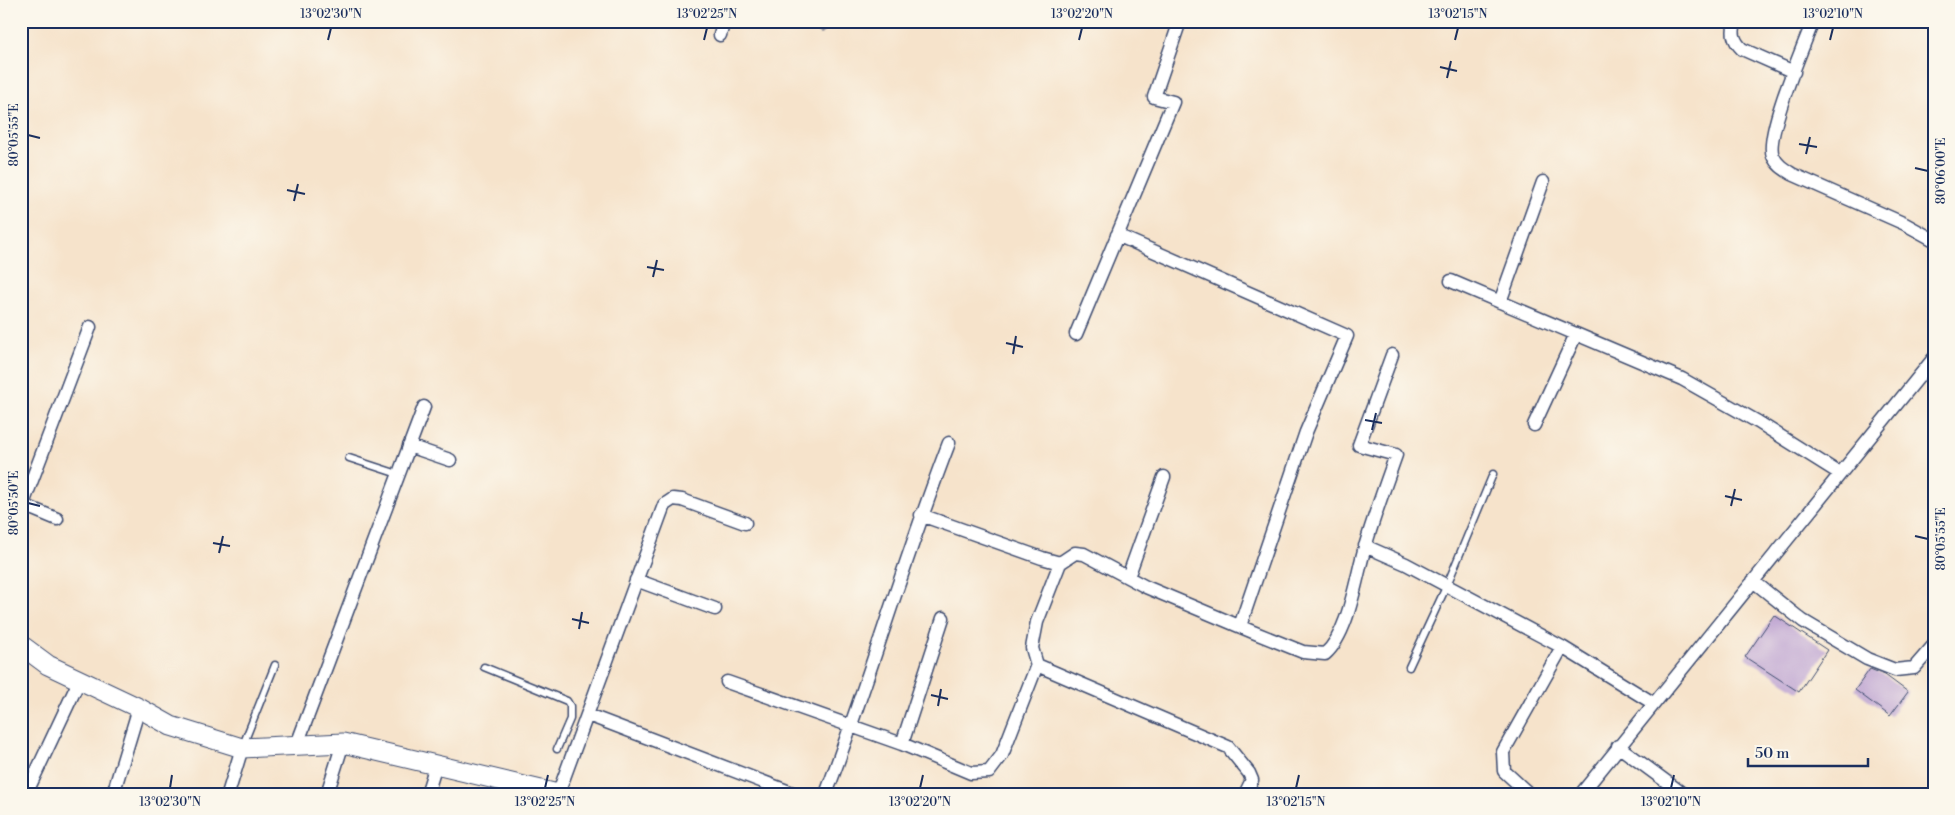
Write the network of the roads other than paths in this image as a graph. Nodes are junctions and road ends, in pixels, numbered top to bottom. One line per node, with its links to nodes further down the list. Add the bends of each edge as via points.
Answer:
1 (724, 21): 5 (street)
2 (1180, 21): 8 (street, via 1154,97 1173,102)
3 (1736, 21): 6 (street, via 1733,34 1742,49)
4 (1812, 21): 6 (street)
5 (720, 35)
6 (1794, 72): 9 (street, via 1775,125 1772,155 1780,166)
7 (1543, 182): 11 (street)
8 (1117, 235): 13 (street); 39 (street, via 1347,336 1306,432)
9 (1934, 240)
10 (1451, 281): 11 (street)
11 (1500, 302): 14 (street)
12 (90, 327): 27 (street)
13 (1076, 334)
14 (1576, 334): 18 (street); 23 (street, via 1701,389)
15 (1392, 355): 31 (street, via 1359,445 1396,455)
16 (1934, 358): 23 (street)
17 (424, 407): 20 (street)
18 (1534, 425)
19 (949, 443): 28 (street)
20 (409, 446): 22 (street); 24 (street)
21 (350, 458): 24 (lane)
22 (450, 460)
23 (1839, 473): 35 (street)
24 (398, 474): 56 (street)
25 (1493, 474): 36 (lane)
26 (1164, 477): 33 (street)
27 (22, 506): 29 (street)
28 (921, 515): 32 (street); 53 (street)
29 (56, 519)
30 (745, 523): 34 (street, via 673,499 664,505)
31 (1365, 546): 36 (street); 39 (street, via 1340,632 1334,646 1325,654 1303,652)
32 (1060, 563): 33 (street, via 1075,553 1084,554); 44 (street, via 1037,622 1032,648)
33 (1128, 577): 39 (street)
34 (636, 580): 37 (street); 52 (street)
35 (1754, 581): 40 (street, via 1828,638 1895,670 1914,668); 49 (street)
36 (1447, 585): 42 (street); 46 (lane)
37 (715, 609)
38 (943, 618): 55 (street)
39 (1240, 626)
40 (1934, 645)
41 (22, 646): 47 (street, via 48,665)
42 (1562, 647): 49 (street); 71 (street, via 1503,752 1504,771)
43 (275, 665): 58 (lane)
44 (1037, 665): 55 (street, via 1002,754 989,772 971,773); 70 (street, via 1228,747 1252,780)
45 (484, 667): 51 (lane, via 566,701 570,706)
46 (1409, 667)
47 (80, 679): 50 (street); 62 (street)
48 (727, 682): 53 (street)
49 (1653, 703): 57 (street)
50 (139, 708): 58 (street, via 171,726); 63 (street)
51 (570, 719): 52 (lane); 59 (lane)
52 (586, 720): 67 (street); 68 (street)
53 (851, 728): 55 (street); 69 (street)
54 (343, 743): 56 (street); 60 (street); 65 (street)
55 (902, 744)
56 (296, 746): 58 (street)
57 (1618, 746): 72 (street); 73 (street)
58 (242, 748): 64 (street)
59 (557, 749)
60 (436, 765): 61 (street); 66 (street)
61 (523, 790): 67 (street)
62 (26, 794)
63 (113, 794)
64 (228, 794)
65 (327, 794)
66 (427, 794)
67 (558, 794)
68 (795, 794)
69 (826, 794)
70 (1245, 794)
71 (1529, 794)
72 (1581, 794)
73 (1683, 794)

